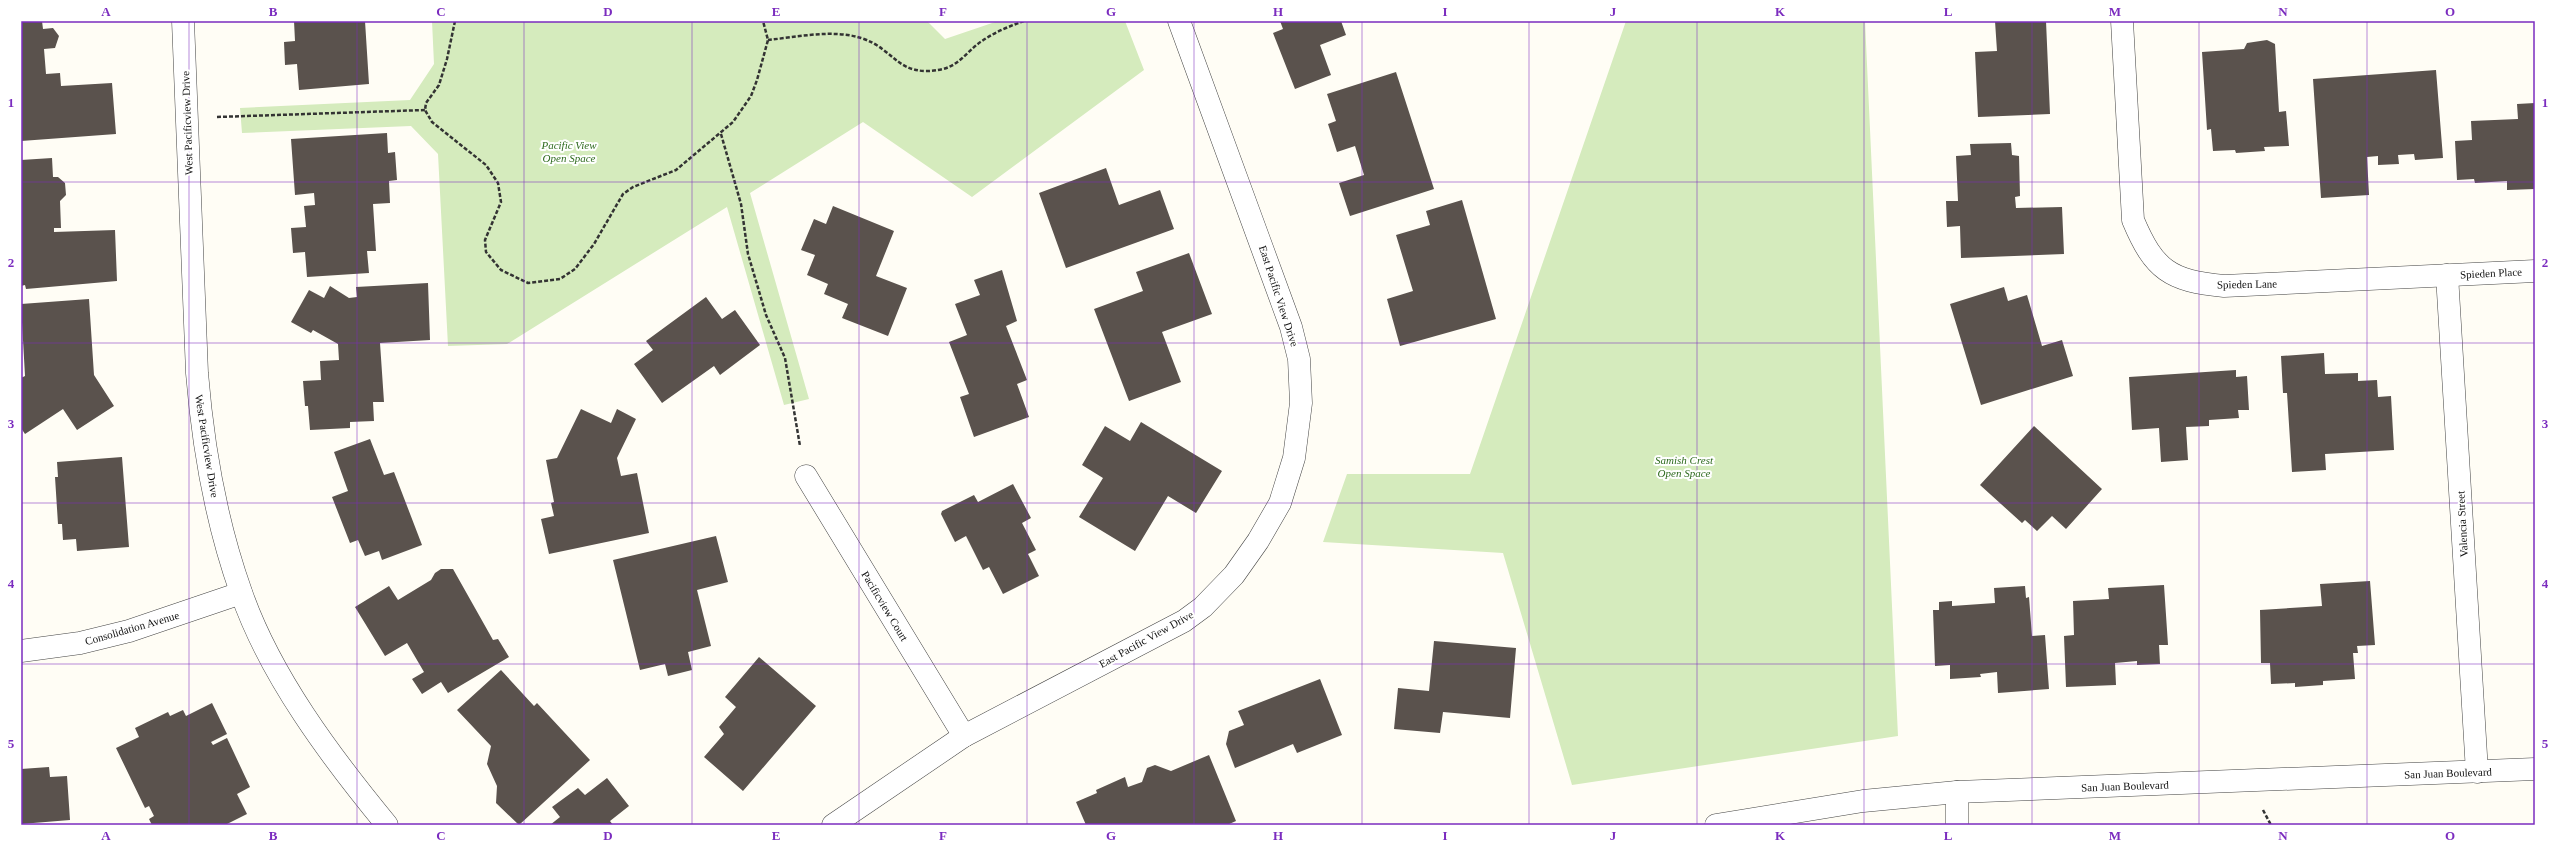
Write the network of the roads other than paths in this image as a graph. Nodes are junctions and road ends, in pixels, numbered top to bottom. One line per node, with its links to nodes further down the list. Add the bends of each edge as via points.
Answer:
1 (183, 21): 7 (street, West Pacificview Drive, via 197,373 201,416 221,522)
2 (1179, 21): 9 (street, East Pacific View Drive, via 1291,327 1299,359 1301,403 1291,465 1280,503 1234,575 1203,607 1184,621)
3 (2122, 21): 5 (street, Spieden Lane, via 2133,220 2145,248 2166,272 2196,283 2224,286)
4 (2535, 271): 5 (street, Spieden Place)
5 (2447, 275): 11 (street, Valencia Street)
6 (806, 476): 9 (street, Pacificview Court)
7 (241, 593): 8 (street, Consolidation Avenue, via 129,631 80,643); 13 (street, West Pacificview Drive, via 274,663 336,764)
8 (21, 651)
9 (964, 736): 14 (street, East Pacific View Drive)
10 (2535, 769): 11 (street, San Juan Boulevard)
11 (2477, 772): 12 (street, San Juan Boulevard)
12 (1957, 792): 15 (street, San Juan Boulevard, via 1863,801); 16 (street)
13 (386, 825)
14 (833, 825)
15 (1716, 825)
16 (1957, 825)

